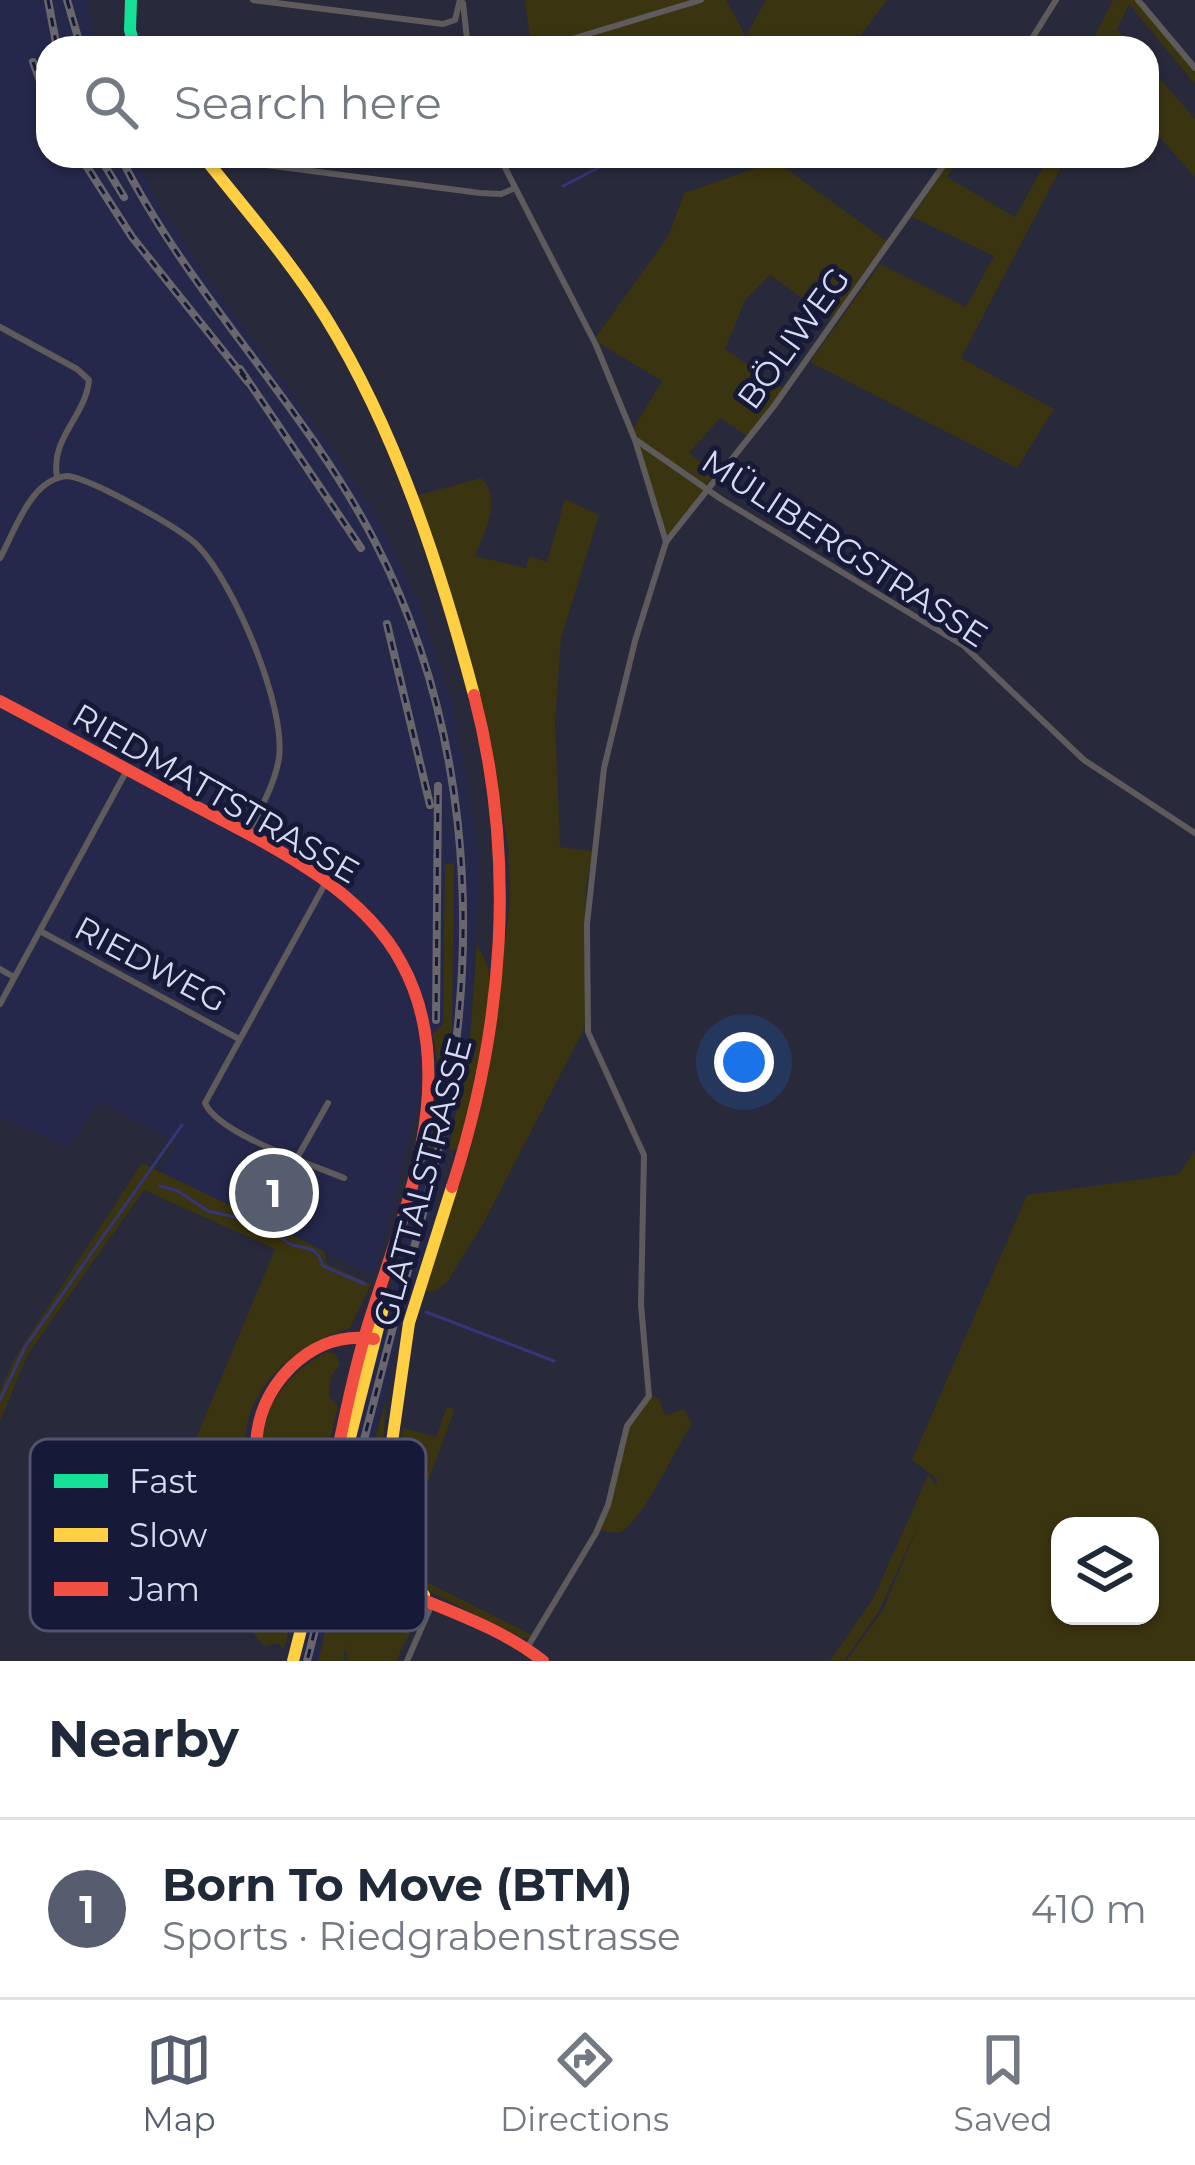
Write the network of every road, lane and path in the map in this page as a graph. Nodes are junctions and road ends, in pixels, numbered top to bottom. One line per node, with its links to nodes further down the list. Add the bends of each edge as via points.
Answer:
1 (131, 0): 7 (street)
2 (253, 0): 3 (street, via 443,25 454,20)
3 (461, 0): 8 (street)
4 (701, 0): 9 (street)
5 (1056, 0): 10 (street)
6 (1138, 0): 11 (street)
7 (132, 36)
8 (466, 36)
9 (582, 36)
10 (1034, 36)
11 (1195, 68)
12 (213, 168): 39 (street, GLATTALSTRASSE, via 315,301 381,424 446,597 495,787 502,896 490,1043 408,1328)
13 (288, 168): 16 (street, via 480,193)
14 (505, 168): 16 (street)
15 (942, 168): 20 (street, BÖLIWEG)
16 (515, 188): 18 (street)
17 (0, 327): 19 (street, via 88,380 55,452)
18 (635, 440): 20 (street, MÜLIBERGSTRASSE); 21 (street)
19 (57, 476): 22 (street, via 36,492); 26 (street, via 77,477 184,534 236,608 260,660 278,737 279,759)
20 (706, 489): 21 (street, BÖLIWEG); 25 (street, MÜLIBERGSTRASSE, via 964,646 1084,760)
21 (666, 542): 45 (street, via 604,768 588,891 588,1032 644,1155 641,1305 649,1396 627,1426 596,1533)
22 (0, 558)
23 (0, 701): 24 (street, RIEDMATTSTRASSE)
24 (127, 770): 26 (street, RIEDMATTSTRASSE); 28 (street)
25 (1195, 833)
26 (248, 836): 27 (street, RIEDMATTSTRASSE)
27 (327, 881): 32 (street); 36 (street, RIEDMATTSTRASSE, via 397,955 429,1049 422,1141)
28 (40, 931): 30 (street); 32 (street, RIEDWEG)
29 (0, 969): 30 (street)
30 (14, 977): 31 (street)
31 (0, 1004)
32 (239, 1039): 34 (street, via 205,1102 208,1111)
33 (328, 1102): 34 (street)
34 (298, 1158): 35 (street)
35 (344, 1178)
36 (370, 1338): 37 (street, via 323,1345 293,1365 274,1385); 38 (street, RIEDMATTSTRASSE)
37 (257, 1439)
38 (348, 1439)
39 (392, 1439)
40 (426, 1599): 41 (street)
41 (434, 1601): 42 (street); 45 (street)
42 (426, 1619)
43 (300, 1631): 46 (street, RIEDMATTSTRASSE)
44 (420, 1631): 47 (street)
45 (527, 1648): 48 (street)
46 (293, 1661)
47 (407, 1661)
48 (542, 1661)

